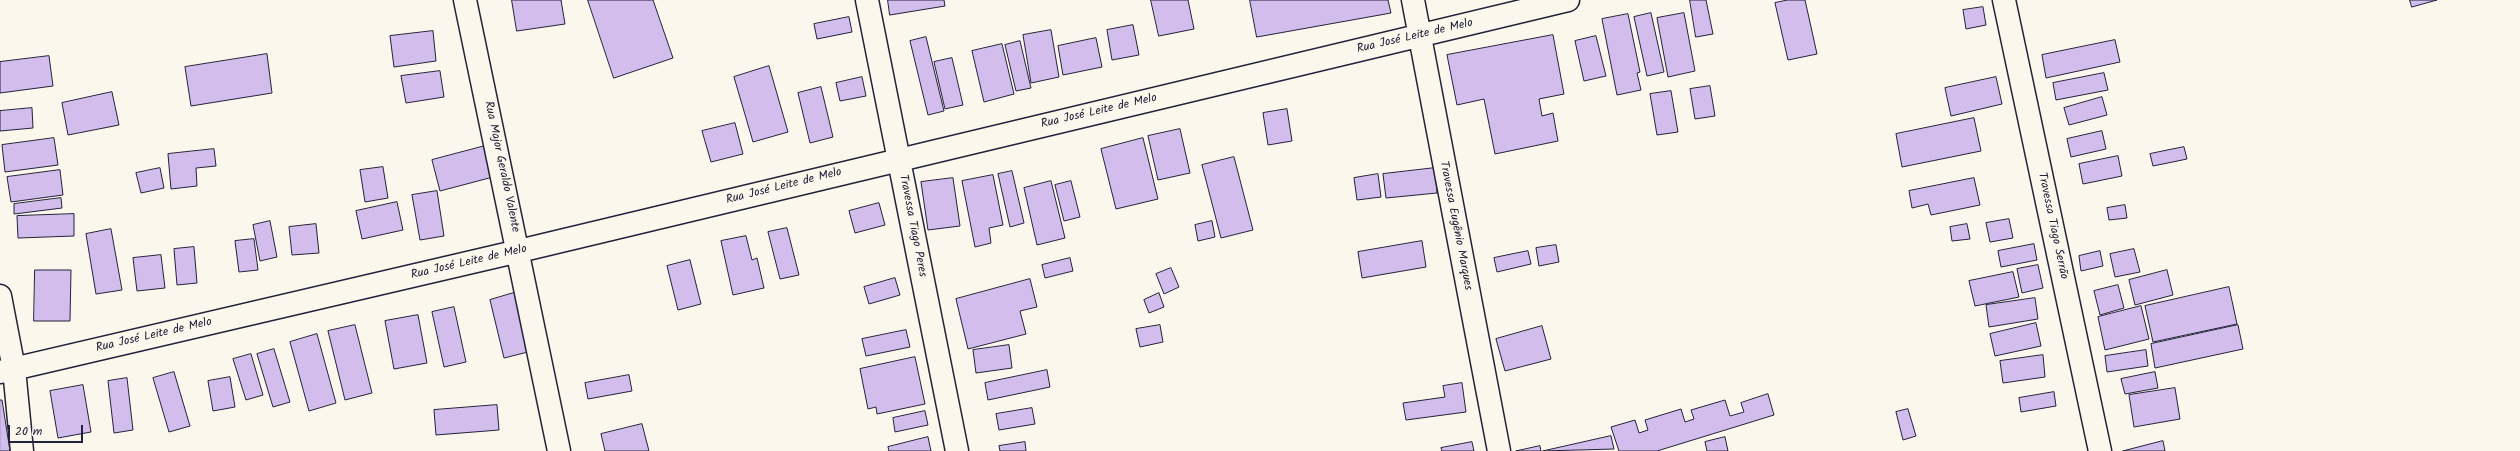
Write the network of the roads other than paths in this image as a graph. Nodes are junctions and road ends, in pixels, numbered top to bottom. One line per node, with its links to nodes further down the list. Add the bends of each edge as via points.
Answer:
1 (465, 0): 8 (street, Rua Major Geraldo Valente)
2 (867, 0): 7 (street, Travessa Tiago Peres)
3 (1412, 0): 6 (street, Travessa Eugênio Marques)
4 (1568, 0): 6 (street, Rua José Leite de Melo)
5 (2004, 0): 15 (street, Travessa Tiago Serrão)
6 (1419, 36): 7 (street, Rua José Leite de Melo); 14 (street, Travessa Eugênio Marques)
7 (898, 160): 8 (street, Rua José Leite de Melo); 13 (street, Travessa Tiago Peres)
8 (519, 251): 10 (street, Rua José Leite de Melo); 12 (street, Rua Major Geraldo Valente)
9 (0, 296): 10 (street)
10 (7, 370): 11 (street)
11 (22, 451)
12 (560, 451)
13 (957, 451)
14 (1499, 451)
15 (2100, 451)

